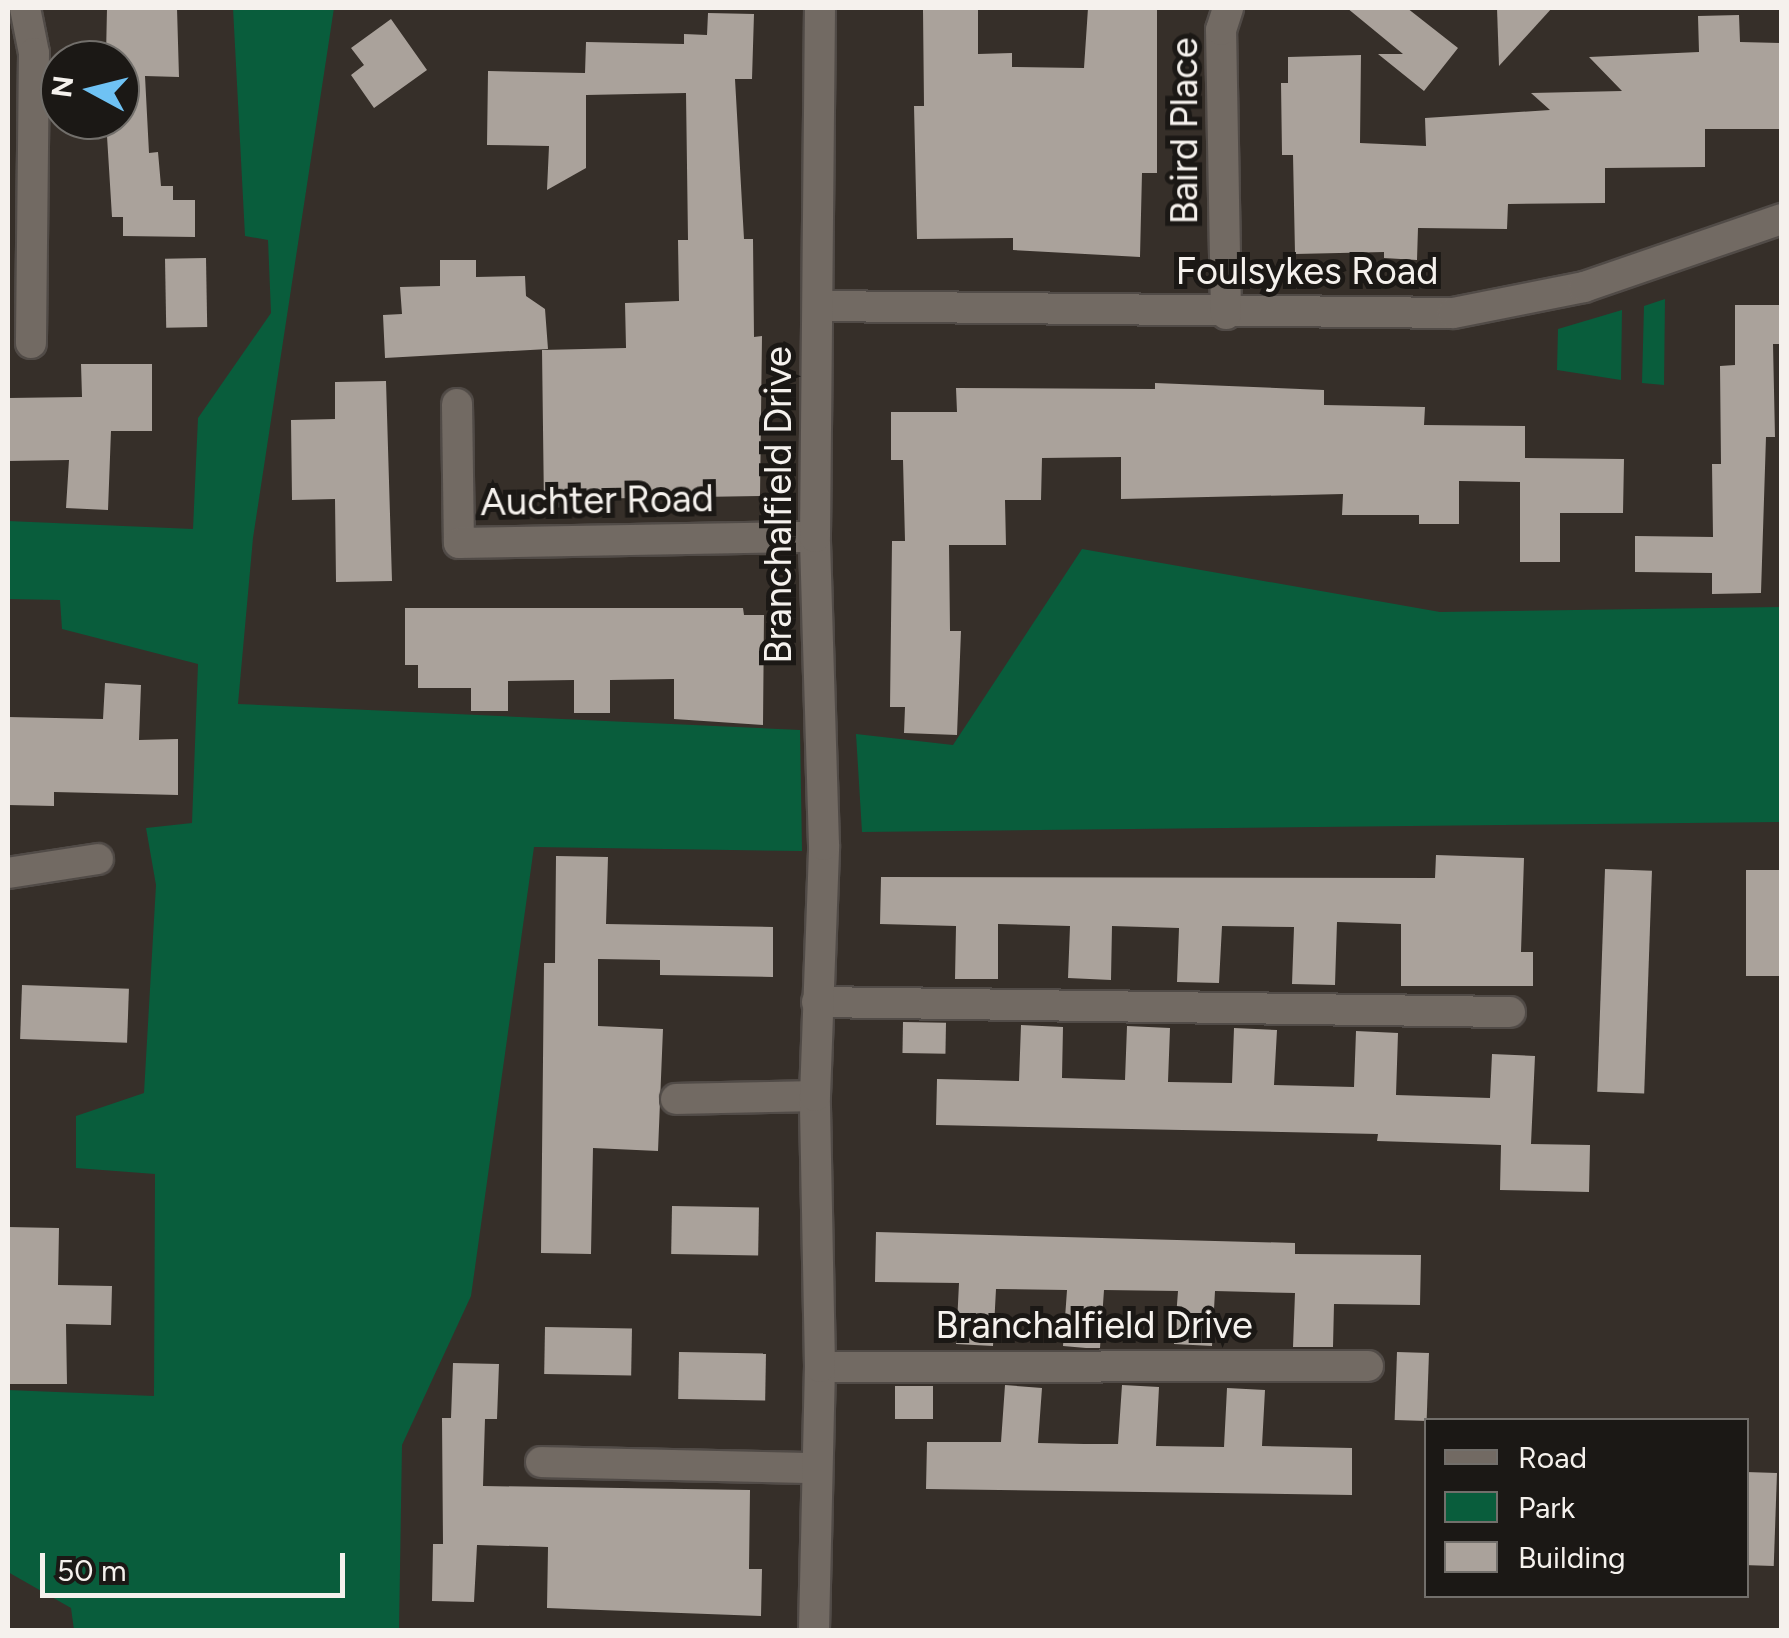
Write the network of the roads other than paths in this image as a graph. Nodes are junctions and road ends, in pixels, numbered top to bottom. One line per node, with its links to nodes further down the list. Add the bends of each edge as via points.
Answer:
1 (25, 8): 7 (street, via 34,105)
2 (820, 8): 5 (street, Branchalfield Drive)
3 (1228, 8): 6 (street, Baird Place, via 1221,30)
4 (1782, 219): 6 (street, Foulsykes Road, via 1584,288 1452,313)
5 (820, 306): 6 (street, Foulsykes Road); 9 (street, Branchalfield Drive)
6 (1226, 314)
7 (31, 343)
8 (457, 404): 9 (street, Auchter Road, via 459,544)
9 (815, 537): 12 (street, Branchalfield Drive, via 824,844)
10 (98, 859): 11 (street)
11 (8, 873)
12 (817, 1002): 13 (street); 14 (street, Branchalfield Drive)
13 (1510, 1012)
14 (816, 1096): 15 (street); 16 (street, Branchalfield Drive)
15 (676, 1099)
16 (820, 1366): 17 (street, Branchalfield Drive); 19 (street, Branchalfield Drive)
17 (1368, 1366)
18 (541, 1462): 19 (street)
19 (815, 1468): 20 (street, Branchalfield Drive)
20 (814, 1630)

